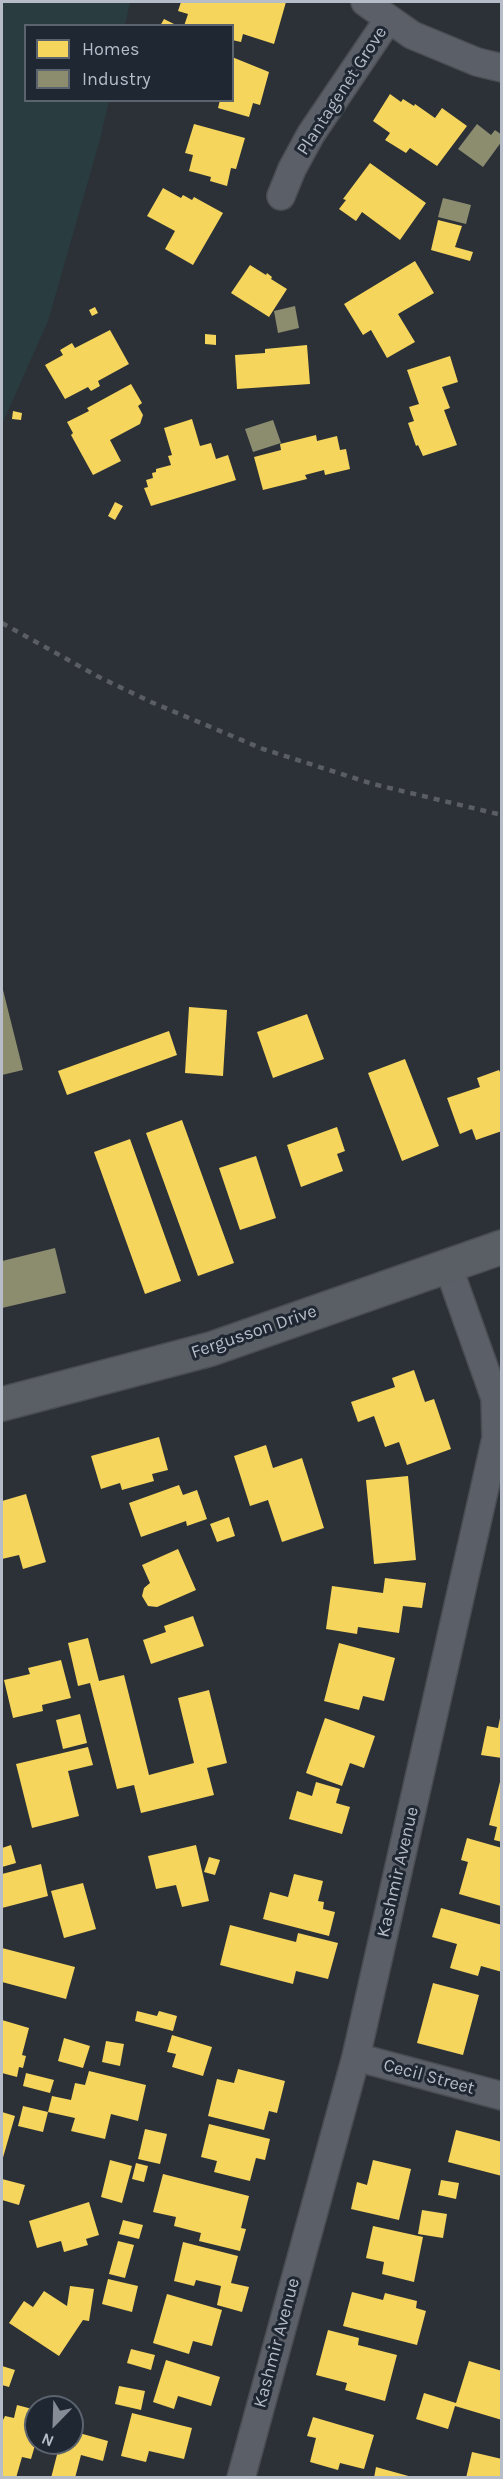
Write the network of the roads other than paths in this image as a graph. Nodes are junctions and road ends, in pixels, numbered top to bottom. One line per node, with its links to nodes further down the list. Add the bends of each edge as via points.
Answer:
1 (365, 2): 2 (street)
2 (388, 20): 3 (street, via 432,44); 4 (street, Plantagenet Grove, via 311,134)
3 (501, 68)
4 (281, 196)
5 (501, 1247): 6 (main road, Fergusson Drive)
6 (448, 1266): 7 (main road, Fergusson Drive, via 211,1348); 8 (street, Kashmir Avenue, via 495,1398 496,1438)
7 (2, 1404)
8 (356, 2058): 9 (street, Cecil Street); 10 (street, Kashmir Avenue)
9 (501, 2096)
10 (241, 2478)

